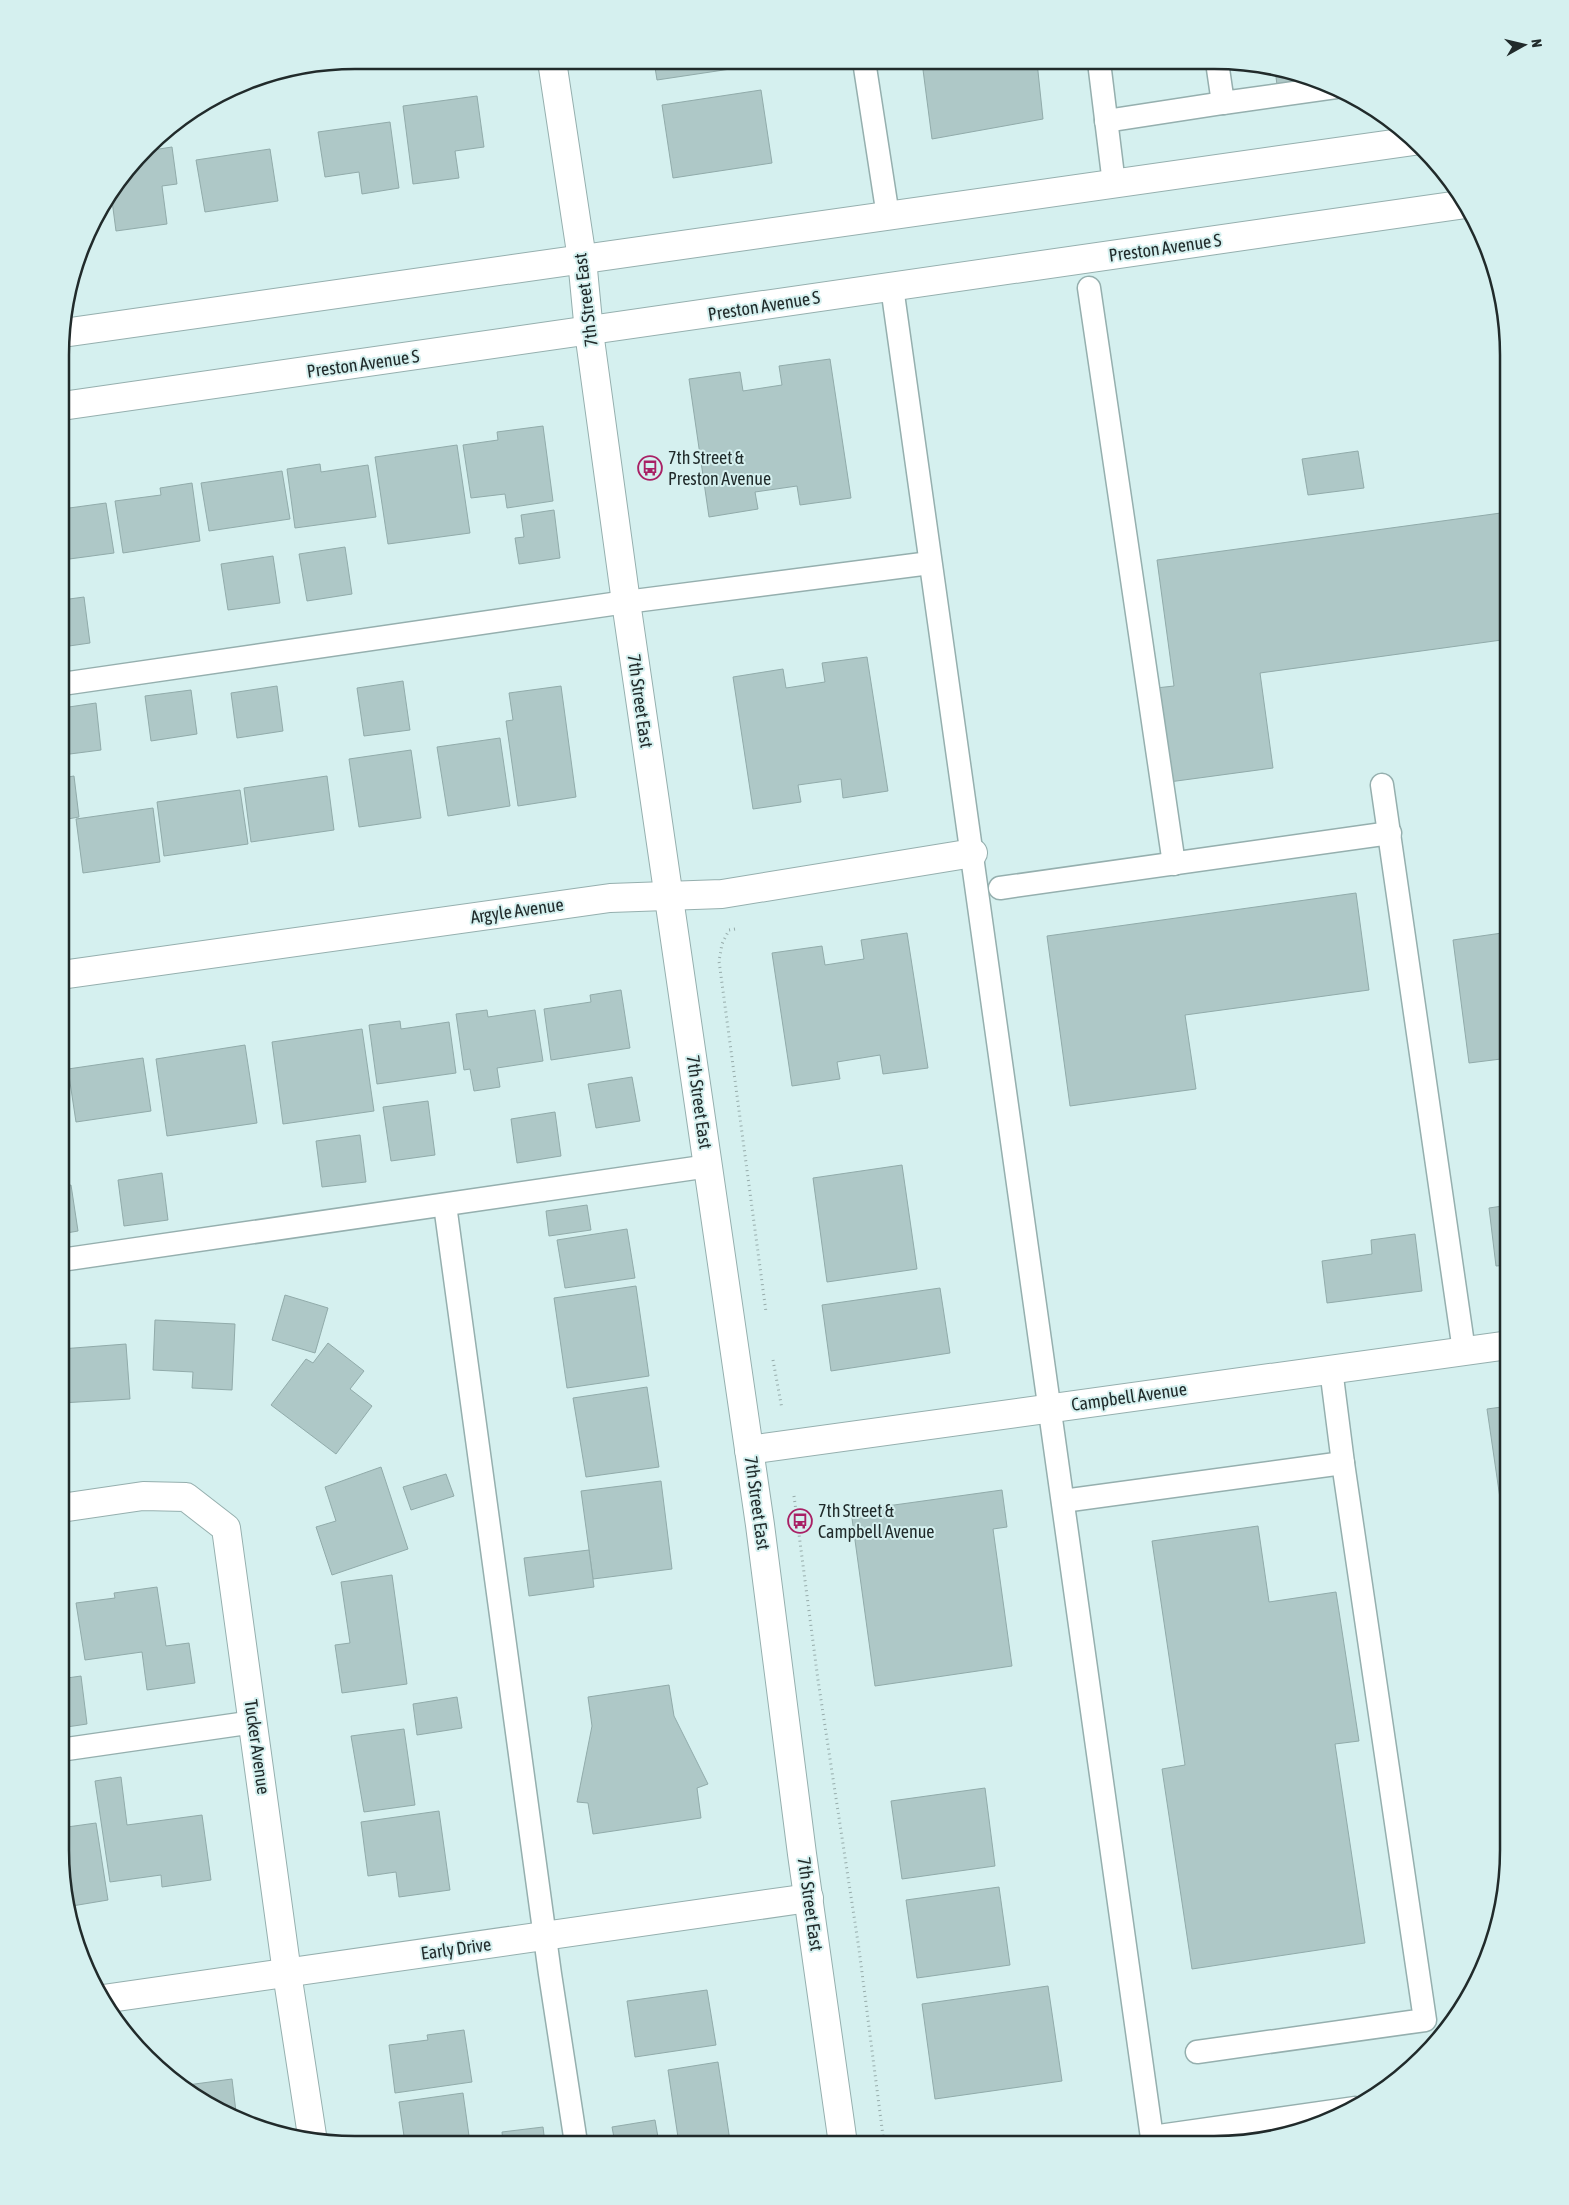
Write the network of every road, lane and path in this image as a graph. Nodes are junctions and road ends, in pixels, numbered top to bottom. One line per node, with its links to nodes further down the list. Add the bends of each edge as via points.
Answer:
1 (553, 69): 12 (street, 7th Street East)
2 (865, 69): 11 (lane)
3 (1100, 69): 7 (lane)
4 (1219, 69): 6 (lane)
5 (1321, 90): 6 (lane)
6 (1223, 103): 7 (lane)
7 (1106, 120): 9 (lane)
8 (1406, 143): 9 (street)
9 (1114, 184): 11 (street)
10 (1458, 205): 13 (street, Preston Avenue S)
11 (888, 216): 12 (street)
12 (582, 259): 15 (street); 16 (street, 7th Street East)
13 (892, 287): 16 (street, Preston Avenue S); 18 (lane)
14 (1089, 288): 24 (lane)
15 (69, 332)
16 (589, 332): 17 (street, Preston Avenue S); 19 (street, 7th Street East)
17 (69, 405)
18 (930, 563): 19 (lane); 23 (lane)
19 (626, 602): 20 (lane); 26 (street, 7th Street East)
20 (69, 683)
21 (1382, 786): 22 (lane)
22 (1390, 833): 24 (lane); 34 (lane)
23 (972, 853): 26 (street, Argyle Avenue, via 722,894); 37 (lane)
24 (1174, 864): 25 (lane)
25 (1000, 888)
26 (668, 894): 28 (street, Argyle Avenue, via 610,898); 29 (street, 7th Street East)
27 (737, 928): 32 (path, via 729,930 719,961)
28 (69, 974)
29 (709, 1166): 30 (lane); 39 (street, 7th Street East)
30 (445, 1205): 31 (lane); 47 (lane)
31 (69, 1259)
32 (767, 1318)
33 (1500, 1346): 34 (street, Campbell Avenue)
34 (1464, 1351): 36 (street, Campbell Avenue)
35 (772, 1356): 38 (path)
36 (1331, 1369): 37 (street, Campbell Avenue); 40 (lane)
37 (1049, 1408): 39 (street, Campbell Avenue); 42 (lane)
38 (782, 1409)
39 (750, 1450): 46 (street, 7th Street East)
40 (1343, 1463): 42 (lane); 50 (lane, via 1425,2020)
41 (794, 1496): 55 (path)
42 (1063, 1501): 56 (lane)
43 (69, 1507): 44 (street, Tucker Avenue, via 143,1496 186,1497 226,1528)
44 (254, 1722): 45 (lane); 48 (street, Tucker Avenue)
45 (69, 1749)
46 (808, 1898): 47 (street, Early Drive); 54 (street, 7th Street East)
47 (546, 1936): 48 (street, Early Drive); 53 (lane)
48 (287, 1973): 49 (street, Early Drive); 52 (street, Tucker Avenue)
49 (110, 1998)
50 (1198, 2052)
51 (1328, 2112): 57 (lane)
52 (312, 2133)
53 (575, 2136)
54 (842, 2136)
55 (883, 2136)
56 (1152, 2136)
57 (1184, 2136)

